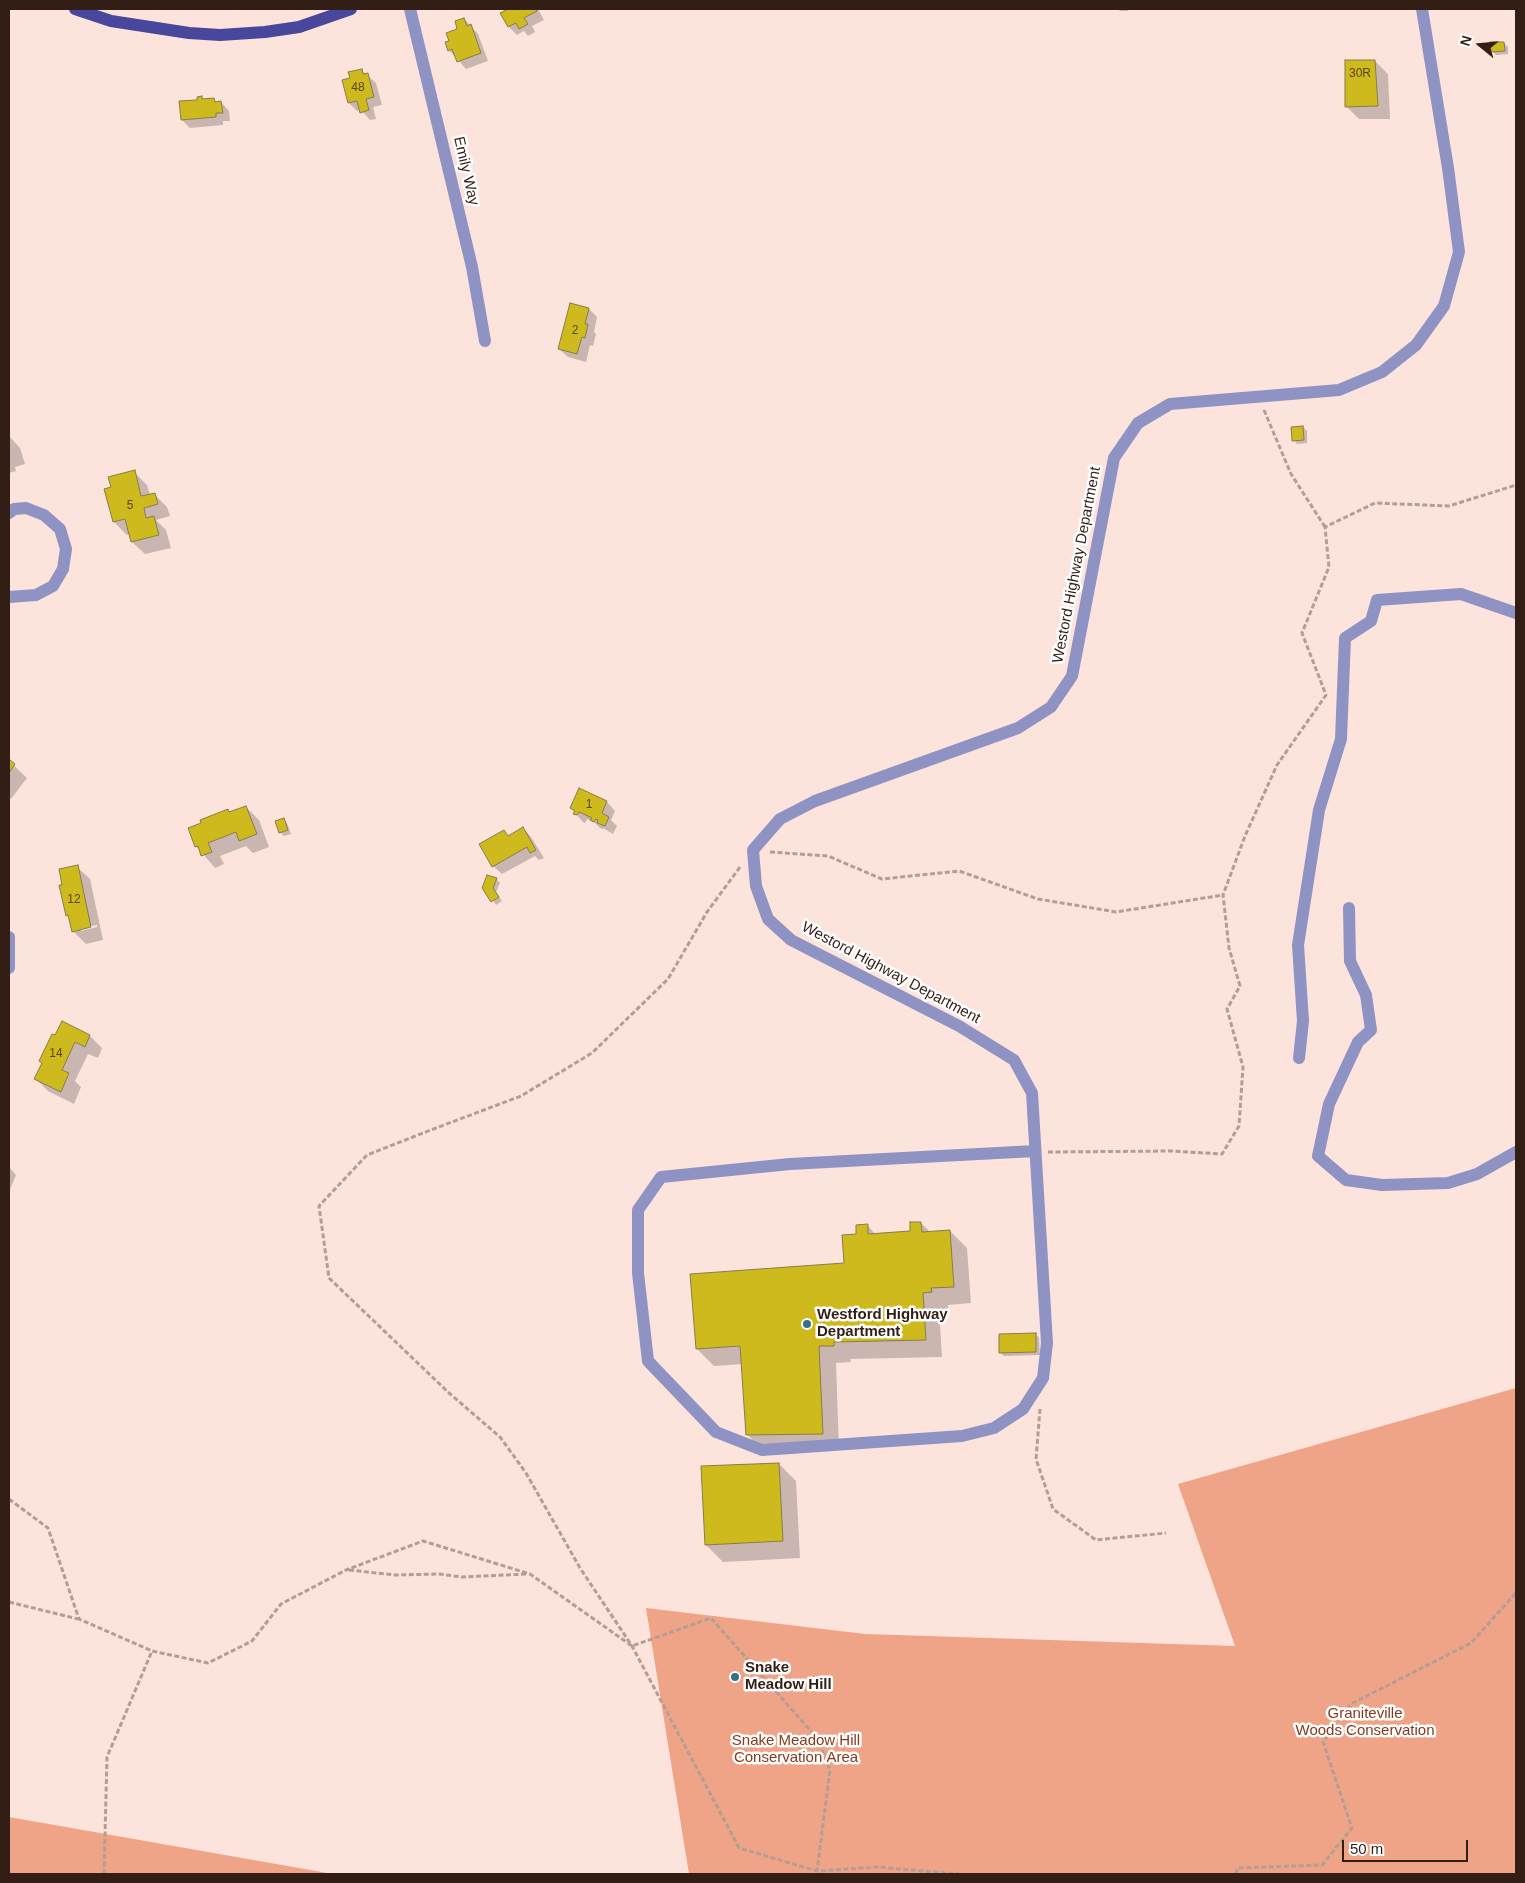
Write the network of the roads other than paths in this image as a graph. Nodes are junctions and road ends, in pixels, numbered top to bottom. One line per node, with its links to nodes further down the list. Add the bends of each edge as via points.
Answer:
1 (75, 9): 2 (main road, via 111,21 220,35 299,27)
2 (351, 9)
3 (410, 9): 5 (street, Emily Way, via 472,267)
4 (1422, 9): 13 (street, Westord Highway Department, via 1459,252 1444,306 1416,344 1382,372 1339,390 1170,404 1138,423 1114,458 1072,676 1051,707 1018,728 815,801 780,818 752,850 756,886 768,919 791,940 959,1026 1014,1060 1032,1093)
5 (485, 341)
6 (9, 513): 7 (street, via 26,508 44,515 60,529 66,549 63,569 54,586 36,595)
7 (9, 597)
8 (1516, 613): 12 (street, via 1461,594 1377,600 1371,621 1345,638 1341,739 1319,810 1298,945 1303,1021)
9 (1349, 908): 14 (street, via 1350,961 1366,995 1370,1030 1358,1042 1329,1104 1318,1156 1346,1180 1382,1185 1448,1183 1477,1174)
10 (9, 937): 11 (street)
11 (9, 968)
12 (1299, 1058)
13 (1035, 1151): 13 (street, Westord Highway Department, via 1047,1343 1044,1378 1023,1409 994,1428 962,1436 762,1450 716,1432 648,1361 638,1273 638,1210 661,1177 790,1164)
14 (1516, 1152)

